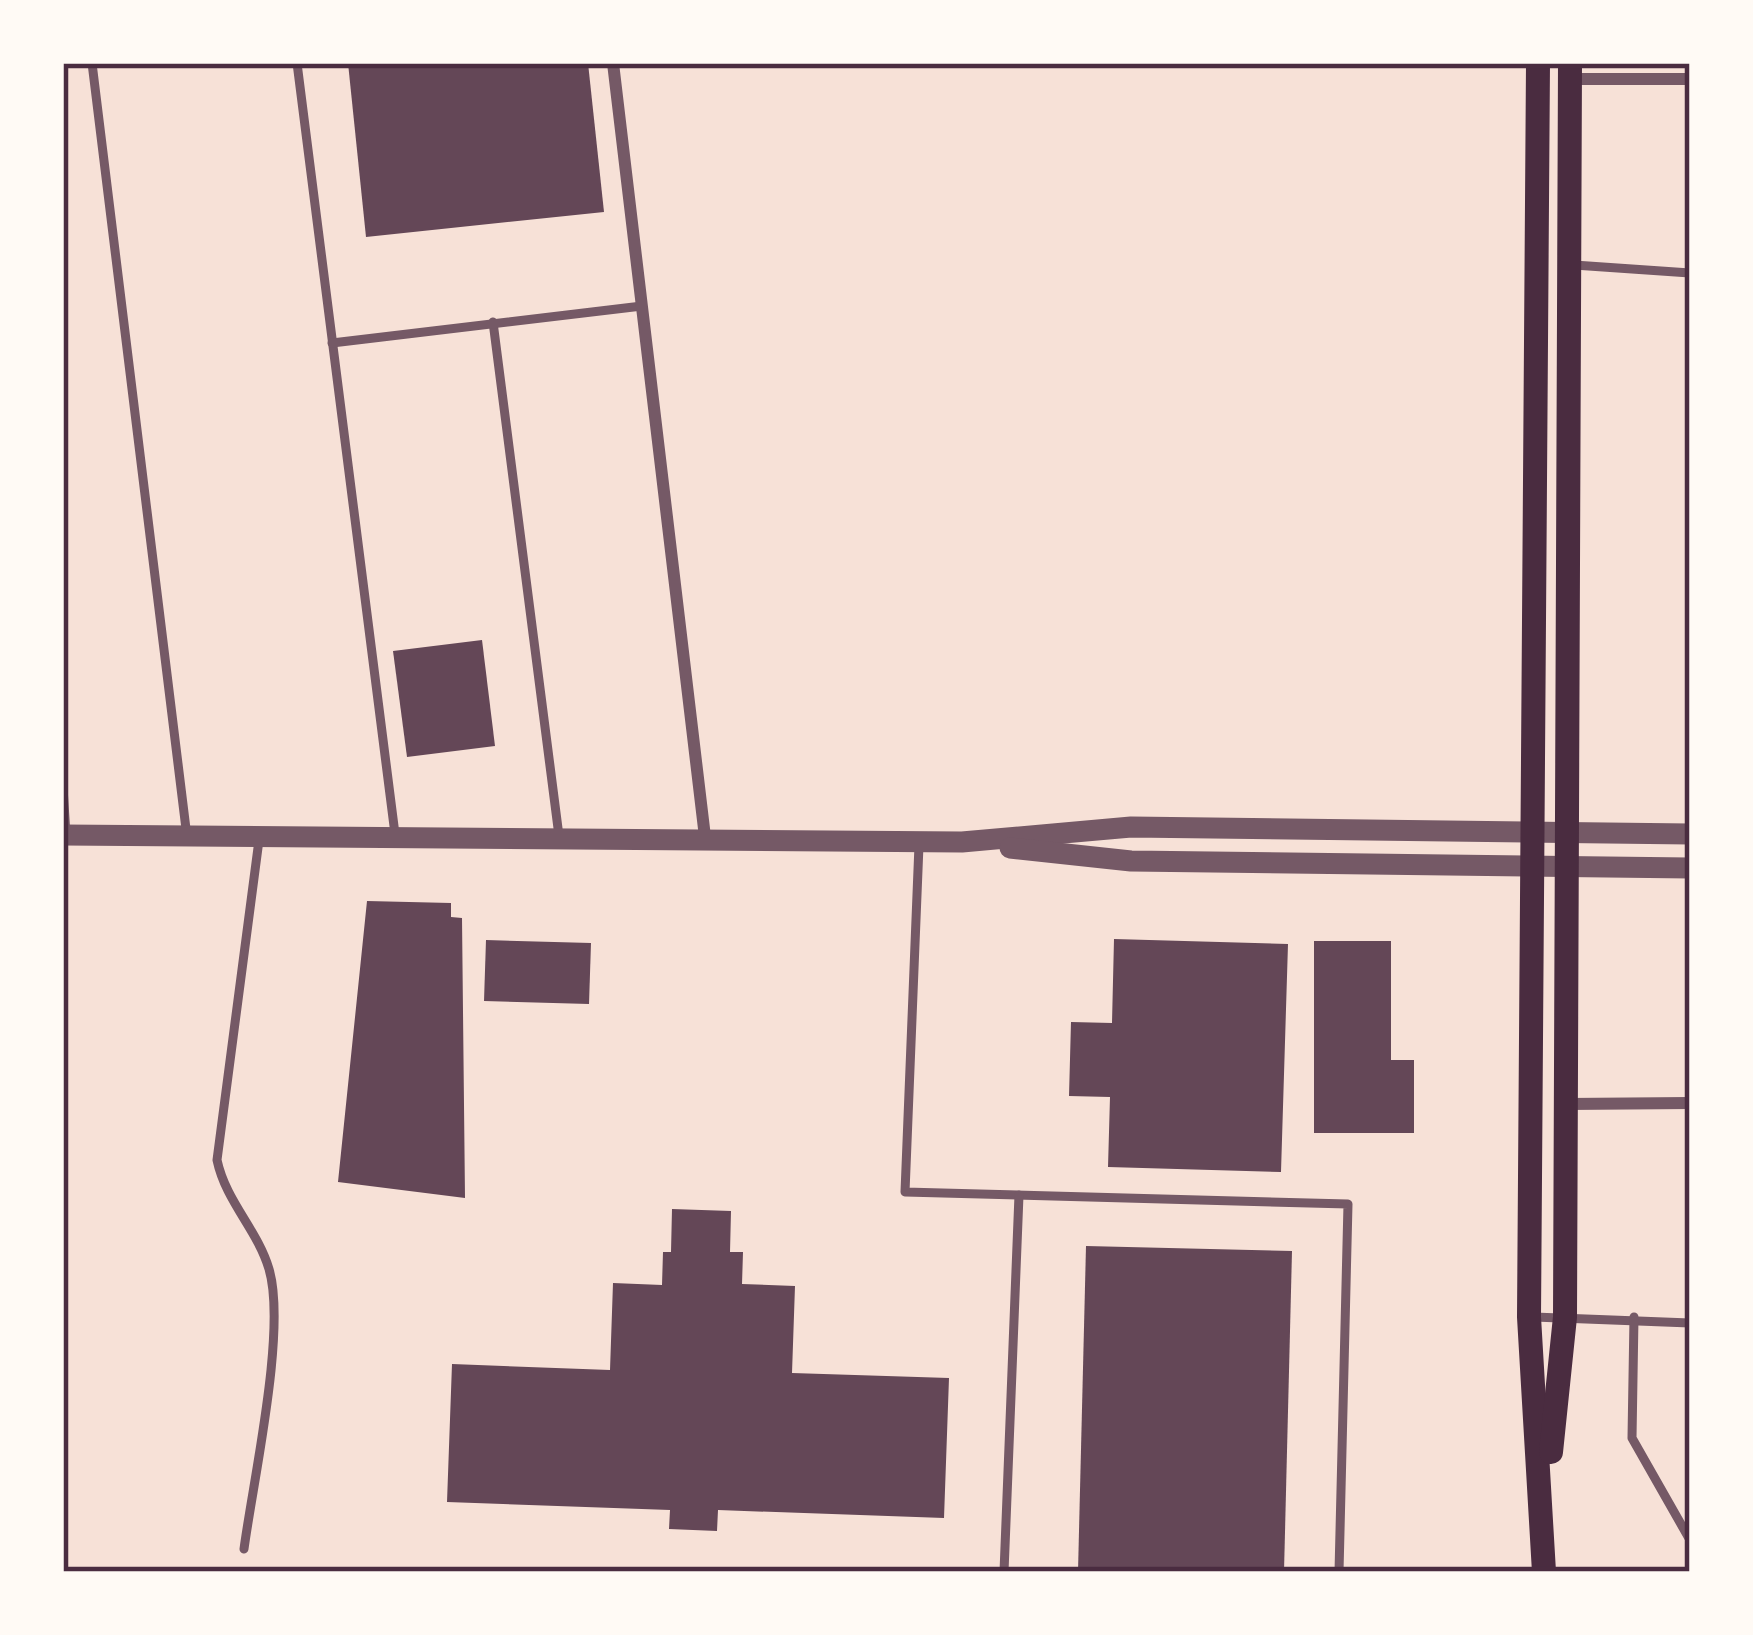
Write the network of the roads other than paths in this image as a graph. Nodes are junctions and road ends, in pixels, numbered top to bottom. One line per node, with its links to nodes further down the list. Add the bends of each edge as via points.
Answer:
1 (92, 63): 19 (lane)
2 (297, 63): 11 (lane)
3 (613, 63): 9 (street)
4 (1538, 63): 13 (main road)
5 (1570, 71): 6 (street); 7 (main road)
6 (1690, 80)
7 (1569, 264): 8 (lane); 14 (main road)
8 (1690, 273)
9 (642, 306): 10 (lane); 20 (street)
10 (494, 322): 11 (lane); 18 (lane)
11 (332, 343): 15 (lane)
12 (63, 787): 17 (lane)
13 (1531, 832): 14 (street); 23 (street, via 1131,827); 24 (main road)
14 (1567, 832): 16 (street); 25 (main road)
15 (395, 834): 18 (street); 21 (street)
16 (1690, 834)
17 (64, 836): 19 (street)
18 (559, 836): 20 (street)
19 (187, 837): 21 (street)
20 (705, 837): 22 (street)
21 (259, 838): 36 (lane, via 217,1160 224,1192 269,1269 275,1331)
22 (919, 842): 23 (street); 29 (lane, via 905,1192)
23 (962, 842): 24 (street, via 1131,861)
24 (1530, 866): 25 (street); 30 (main road)
25 (1567, 866): 26 (street); 28 (main road)
26 (1690, 868)
27 (1690, 1103): 28 (street)
28 (1566, 1104): 32 (main road)
29 (1019, 1195): 37 (lane); 38 (lane, via 1348,1204)
30 (1529, 1317): 32 (lane); 34 (main road)
31 (1634, 1317): 32 (lane); 33 (lane); 35 (lane, via 1632,1438)
32 (1565, 1318): 34 (main road)
33 (1690, 1323)
34 (1545, 1514): 39 (main road)
35 (1690, 1540)
36 (244, 1549)
37 (1004, 1572)
38 (1339, 1572)
39 (1544, 1572)

